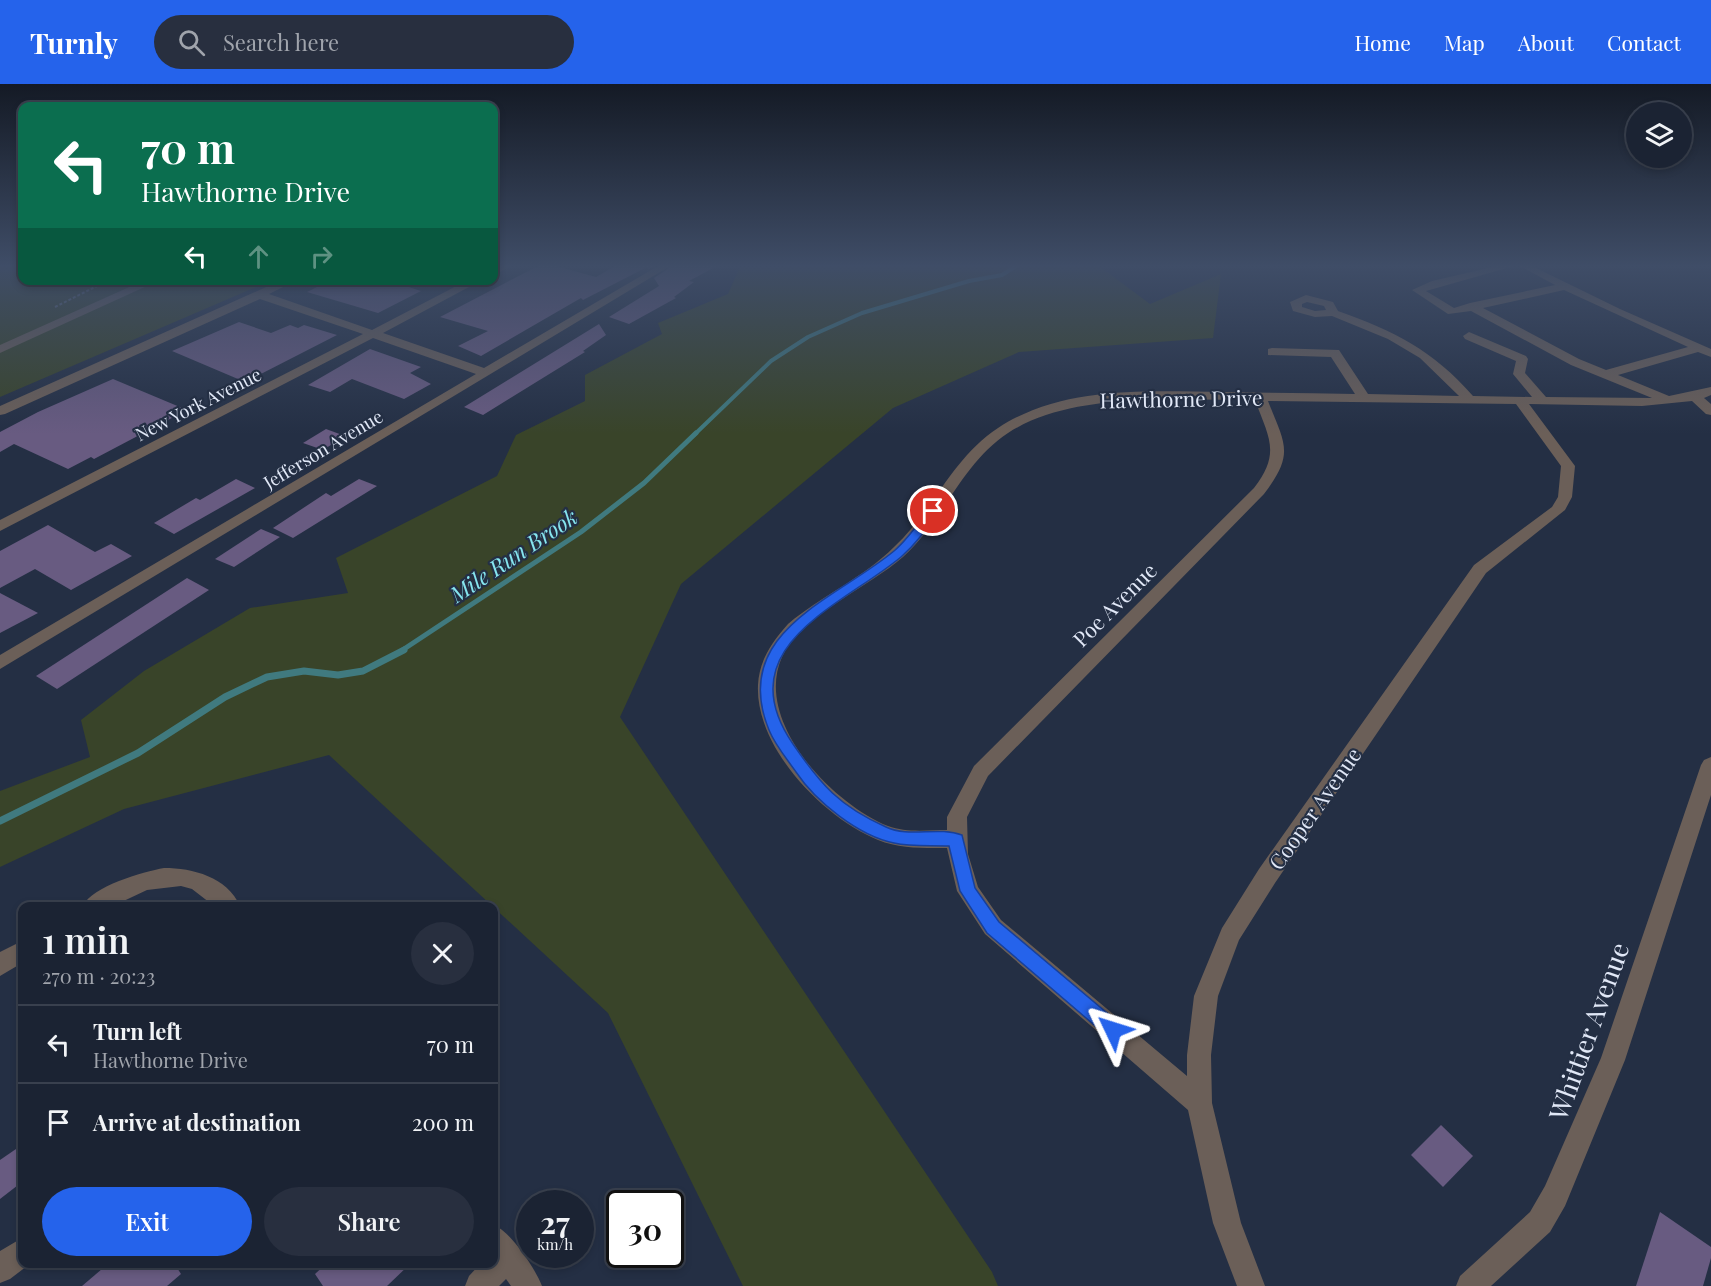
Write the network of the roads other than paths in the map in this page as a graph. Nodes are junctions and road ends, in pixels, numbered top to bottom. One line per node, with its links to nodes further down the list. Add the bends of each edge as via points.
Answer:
1 (59, 322): 11 (street)
2 (199, 322): 24 (street)
3 (339, 322): 9 (street)
4 (396, 322): 9 (street, New York Avenue)
5 (571, 322): 14 (street, Jefferson Avenue)
6 (1360, 322): 20 (street, via 1423,352 1449,374)
7 (1501, 322): 15 (street)
8 (1644, 322): 12 (street)
9 (373, 334): 14 (street); 26 (street, New York Avenue)
10 (1469, 336): 22 (street, via 1522,359 1519,374)
11 (0, 348)
12 (1705, 350): 15 (street)
13 (1272, 352): 19 (street, via 1335,353)
14 (486, 373): 27 (street, Jefferson Avenue)
15 (1604, 375): 23 (street)
16 (1711, 392): 18 (street, Hawthorne Drive)
17 (1260, 397): 19 (street, Hawthorne Drive); 29 (street, Poe Avenue, via 1274,435 1278,456 1275,469 1259,491 981,771 957,817); 29 (street, Hawthorne Drive, via 1143,395 1083,400 1043,411 1006,428 987,441 957,474 921,530 897,554 802,621 786,637 772,659 767,703 776,731 812,784 833,804 882,833)
18 (1696, 397): 23 (street, Hawthorne Drive); 25 (street)
19 (1364, 398): 20 (street, Hawthorne Drive)
20 (1470, 400): 21 (street, Hawthorne Drive)
21 (1521, 401): 22 (street, Hawthorne Drive); 34 (street, Cooper Avenue, via 1568,466 1565,496 1558,510 1480,569 1230,935 1206,996 1199,1055)
22 (1543, 401): 23 (street, Hawthorne Drive)
23 (1671, 401)
24 (0, 411)
25 (1711, 411)
26 (0, 526)
27 (0, 663)
28 (1708, 781): 42 (street, Whittier Avenue, via 1613,1060 1555,1197 1540,1222)
29 (957, 839): 34 (street, via 957,854 968,891 993,927)
30 (100, 902): 31 (street, via 140,882 168,877 199,880)
31 (226, 902)
32 (18, 954): 33 (street)
33 (0, 965)
34 (1199, 1103): 41 (street, Cooper Avenue, via 1227,1223)
35 (500, 1248): 40 (street)
36 (18, 1255): 38 (street)
37 (489, 1268): 39 (street)
38 (0, 1269)
39 (479, 1286)
40 (528, 1286)
41 (1251, 1286)
42 (1470, 1286)

